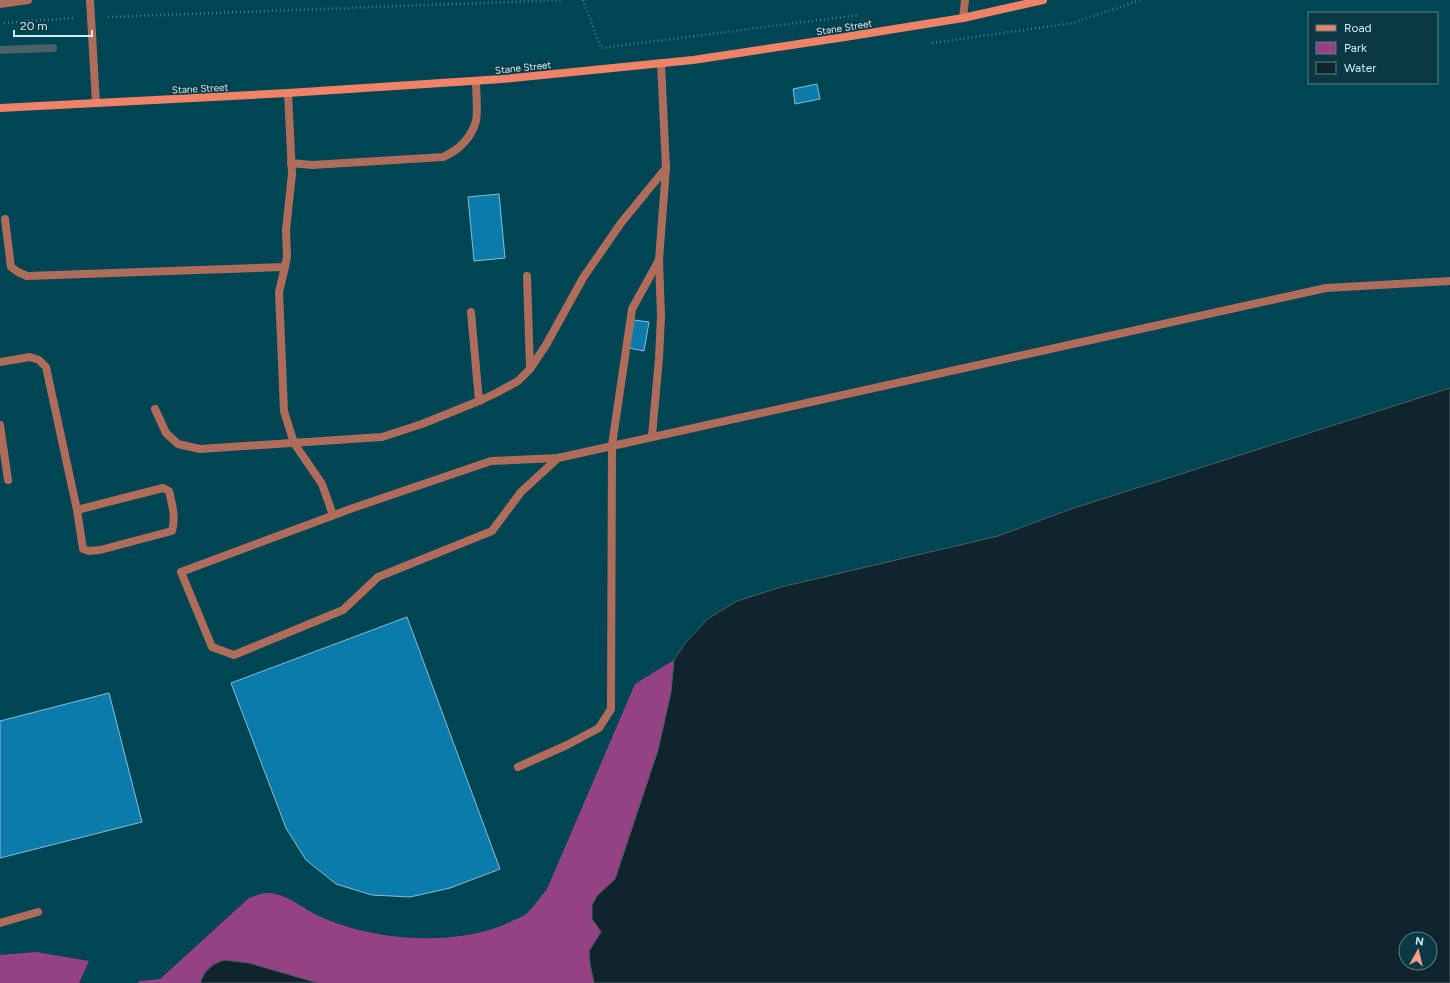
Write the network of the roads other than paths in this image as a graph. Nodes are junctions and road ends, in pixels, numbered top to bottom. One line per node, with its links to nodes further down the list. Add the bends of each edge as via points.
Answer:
1 (28, 0): 5 (street)
2 (90, 0): 10 (street)
3 (965, 0): 6 (street)
4 (1043, 0): 6 (street, Stane Street)
5 (0, 4)
6 (963, 18): 7 (street, Stane Street, via 693,60)
7 (660, 62): 8 (street, Stane Street); 13 (street)
8 (476, 81): 9 (street, Stane Street); 12 (street, via 476,120 470,134 454,152 443,157 312,165)
9 (288, 93): 10 (street, Stane Street); 12 (street)
10 (96, 103): 11 (street, Stane Street)
11 (0, 108)
12 (291, 163): 16 (street)
13 (666, 168): 15 (street); 21 (street, via 621,223 583,278 546,346)
14 (5, 219): 16 (street, via 11,267 27,276)
15 (659, 260): 25 (street, via 661,316); 27 (street, via 632,309)
16 (285, 267): 26 (street, via 279,292 284,411)
17 (527, 276): 21 (street)
18 (1450, 281): 25 (street, via 1326,288)
19 (471, 312): 22 (street)
20 (0, 362): 30 (street, via 30,357 39,360 46,367)
21 (530, 369): 22 (street, via 518,381)
22 (479, 401): 26 (street, via 382,437)
23 (155, 409): 26 (street, via 166,433 178,444 200,449)
24 (0, 425): 29 (street)
25 (652, 436): 27 (street)
26 (294, 443): 31 (street, via 322,484)
27 (612, 445): 28 (street); 32 (street, via 611,708 599,728)
28 (558, 458): 31 (street, via 491,461); 31 (street, via 521,492 492,531 378,577 343,610 307,625 234,655 212,647 181,572)
29 (8, 480)
30 (78, 510): 30 (street, via 84,549 89,551 172,531 174,523 168,491 163,488)
31 (333, 515)
32 (518, 767)
33 (38, 912): 34 (street)
34 (0, 923)

